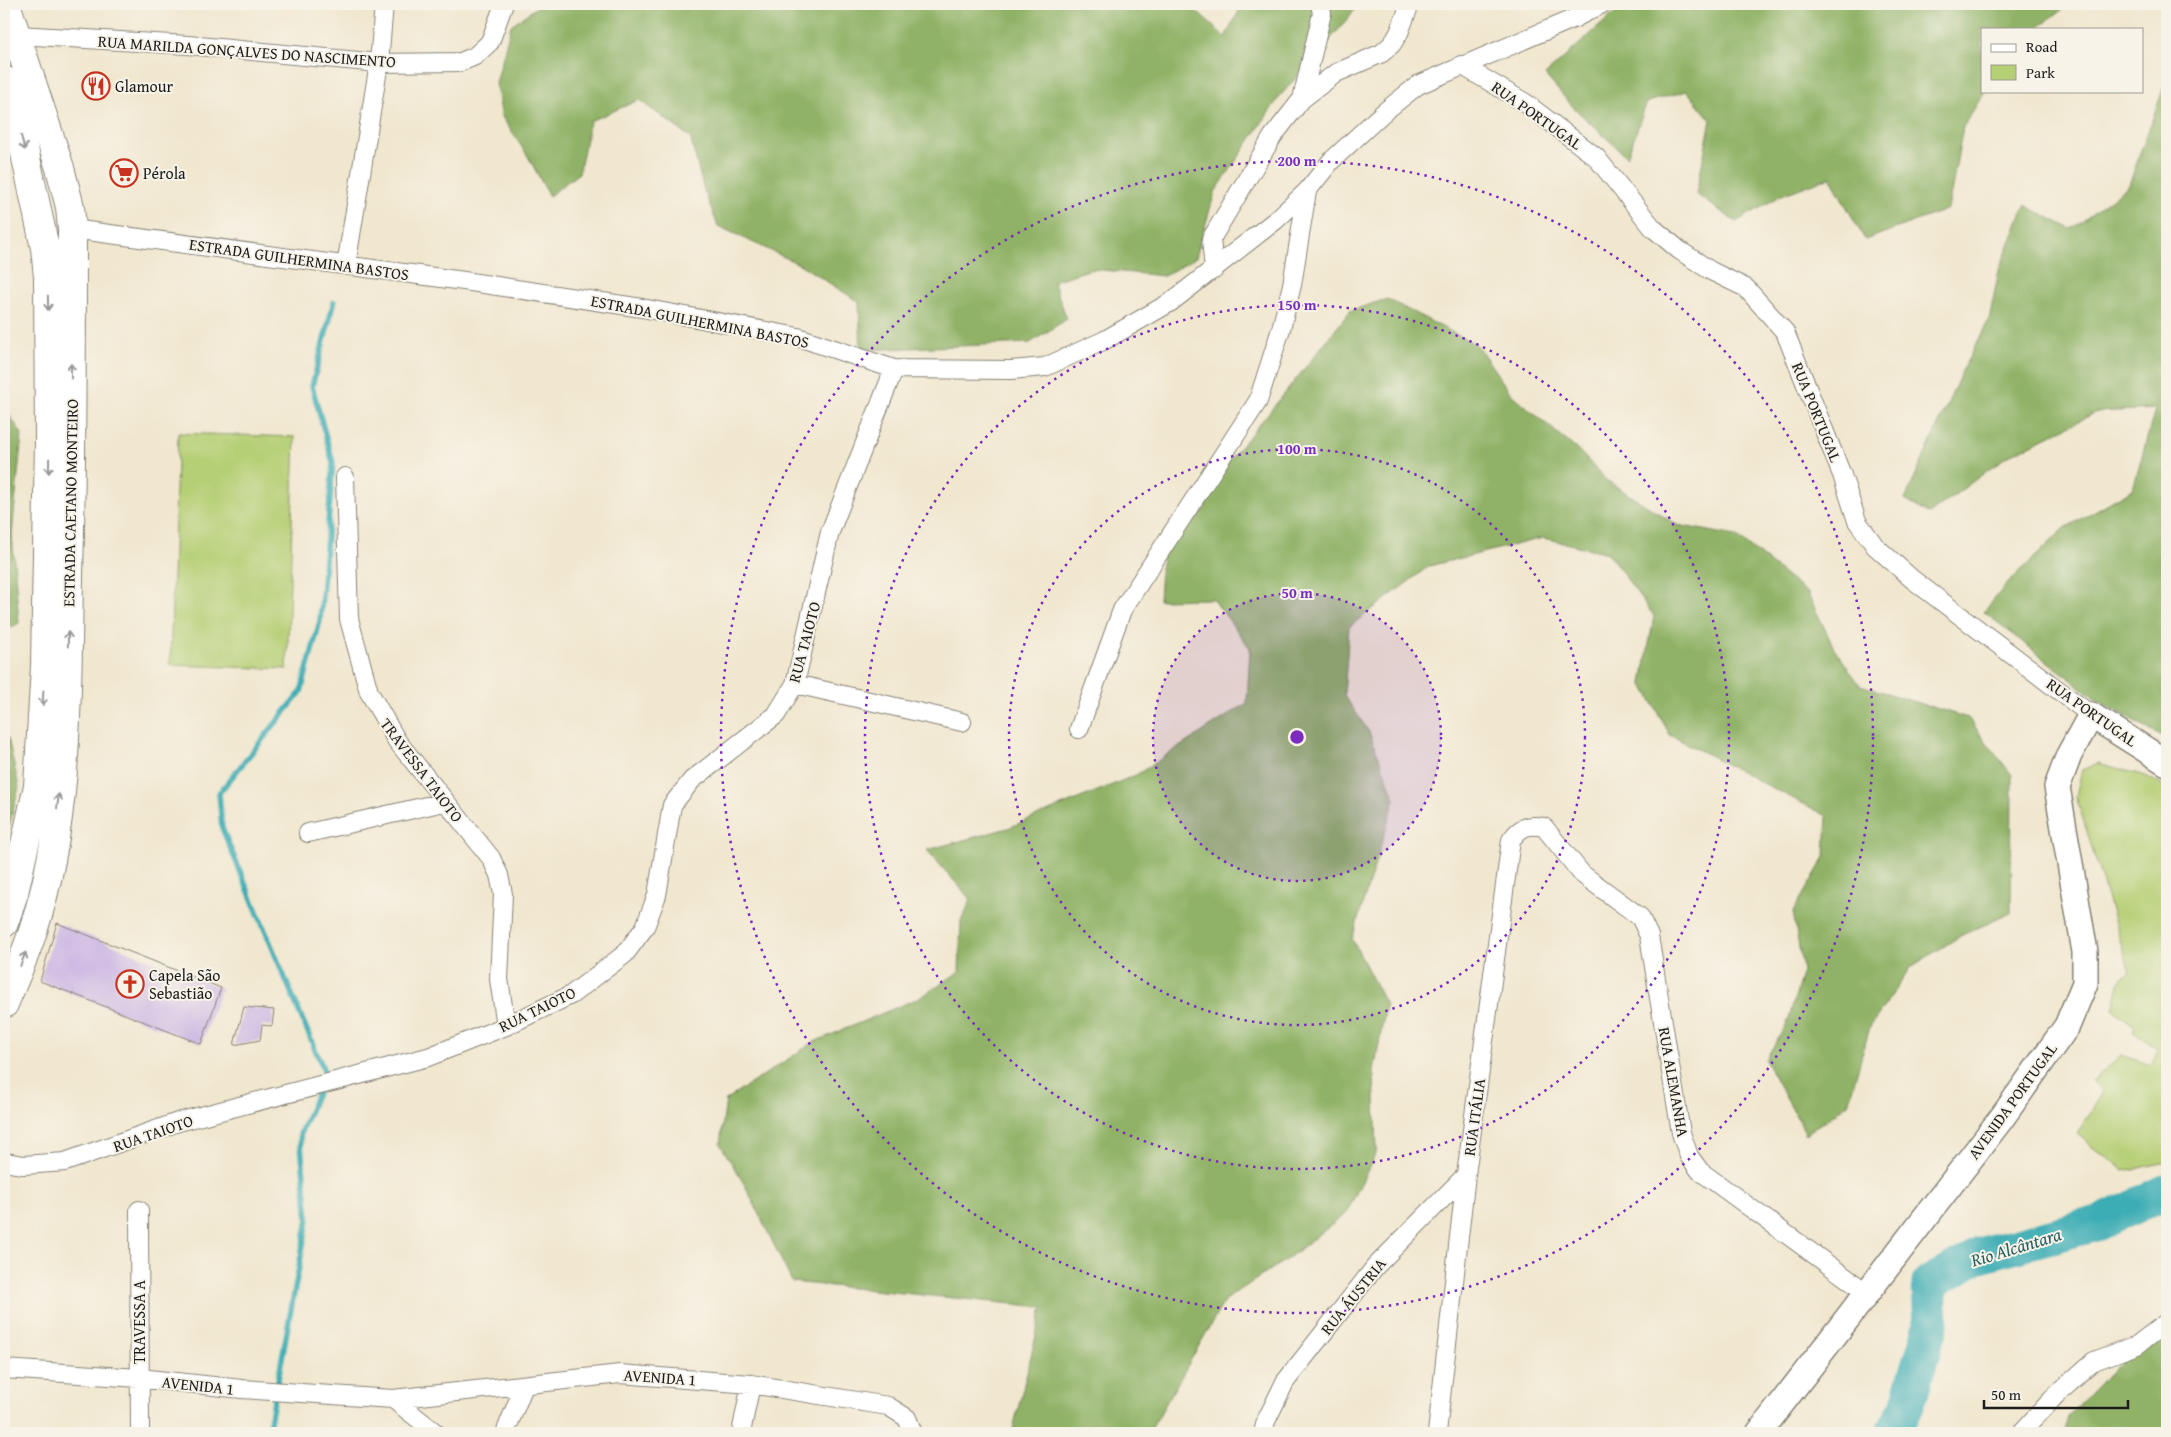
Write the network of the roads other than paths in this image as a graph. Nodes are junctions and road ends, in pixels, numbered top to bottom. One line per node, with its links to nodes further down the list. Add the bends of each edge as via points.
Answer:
1 (6, 4): 7 (main road, ESTRADA CAETANO MONTEIRO)
2 (384, 4): 8 (street)
3 (504, 4): 8 (street, RUA MARILDA GONÇALVES DO NASCIMENTO, via 490,42 475,56 461,62)
4 (1320, 4): 11 (street, via 1322,13)
5 (1410, 4): 11 (street, via 1399,33 1382,53 1336,74)
6 (1602, 4): 9 (street, ESTRADA GUILHERMINA BASTOS)
7 (18, 35): 8 (street, RUA MARILDA GONÇALVES DO NASCIMENTO, via 188,45); 13 (main road, ESTRADA CAETANO MONTEIRO, via 60,168)
8 (379, 63): 14 (street)
9 (1461, 65): 12 (street, ESTRADA GUILHERMINA BASTOS, via 1418,85 1384,112 1331,161); 19 (street, RUA PORTUGAL, via 1524,102 1596,157 1653,228 1679,250 1746,288 1785,332 1857,521 1875,546 1912,579)
10 (4, 80): 26 (main road, ESTRADA CAETANO MONTEIRO, one-way to 26, via 23,144 45,248 49,440 38,786)
11 (1302, 99): 15 (street, via 1268,143 1211,239)
12 (1307, 190): 15 (street, ESTRADA GUILHERMINA BASTOS, via 1276,220); 21 (street, via 1292,284 1258,402 1122,610)
13 (72, 229): 14 (street, ESTRADA GUILHERMINA BASTOS); 27 (main road, ESTRADA CAETANO MONTEIRO, one-way to 13, via 34,930 52,852 63,762 70,524)
14 (346, 266): 16 (street, ESTRADA GUILHERMINA BASTOS, via 642,308 798,336)
15 (1214, 270): 16 (street, ESTRADA GUILHERMINA BASTOS, via 1171,302 1105,340 1045,367 1011,370)
16 (894, 369): 18 (street, RUA TAIOTO, via 830,532)
17 (345, 477): 23 (street, TRAVESSA TAIOTO, via 349,620 369,692 397,741)
18 (795, 684): 20 (street); 28 (street, RUA TAIOTO, via 776,715 692,780 672,805 656,895 644,927 626,954 571,995)
19 (2091, 715): 22 (street, RUA PORTUGAL); 32 (street, AVENIDA PORTUGAL, via 2069,755 2058,787 2085,952 2084,983 2067,1026 2001,1119)
20 (962, 722)
21 (1079, 729)
22 (2167, 763)
23 (444, 802): 25 (street); 28 (street, TRAVESSA TAIOTO, via 491,858 499,876 503,894 499,979)
24 (1544, 827): 30 (street, RUA ITÁLIA, via 1530,825 1520,828 1512,840); 32 (street, RUA ALEMANHA, via 1582,874 1640,917 1649,936 1681,1133 1689,1156 1700,1172)
25 (308, 833)
26 (4, 923)
27 (4, 1004)
28 (506, 1026): 29 (street, RUA TAIOTO, via 428,1057 178,1122 65,1162 23,1165)
29 (4, 1162)
30 (1466, 1175): 44 (street, RUA ÁUSTRIA, via 1369,1274 1284,1382); 45 (street, RUA ITÁLIA)
31 (139, 1210): 35 (street, TRAVESSA A)
32 (1867, 1293): 46 (street, AVENIDA PORTUGAL)
33 (2167, 1322): 47 (street, via 2137,1345 2094,1361)
34 (4, 1368): 35 (street, AVENIDA 1)
35 (139, 1378): 38 (street, AVENIDA 1); 39 (street, TRAVESSA A)
36 (752, 1384): 37 (street, AVENIDA 1, via 620,1374); 42 (street); 43 (street, AVENIDA 1, via 888,1406 906,1418)
37 (524, 1386): 38 (street, AVENIDA 1); 41 (street)
38 (393, 1399): 40 (street)
39 (140, 1433)
40 (436, 1433)
41 (505, 1433)
42 (741, 1433)
43 (913, 1433)
44 (1263, 1433)
45 (1437, 1433)
46 (1759, 1433)
47 (2021, 1433)

